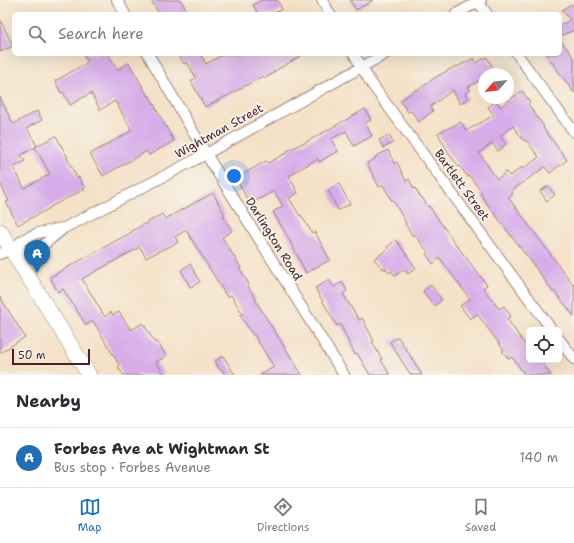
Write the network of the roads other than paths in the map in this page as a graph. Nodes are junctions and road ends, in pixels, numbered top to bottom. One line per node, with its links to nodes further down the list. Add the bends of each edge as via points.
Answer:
1 (117, 0): 4 (street)
2 (322, 0): 5 (street)
3 (480, 1): 6 (street); 7 (street)
4 (124, 12)
5 (329, 12)
6 (460, 12)
7 (486, 12)
8 (149, 56): 14 (street, Darlington Road)
9 (355, 56): 12 (street, Bartlett Street)
10 (381, 56): 12 (street, Wightman Street)
11 (518, 56): 13 (street)
12 (361, 67): 14 (street, Wightman Street); 17 (street, Bartlett Street)
13 (574, 132)
14 (206, 154): 16 (street, Wightman Street, via 64,228 38,233); 21 (street, Darlington Road)
15 (0, 231): 16 (main road)
16 (6, 252): 20 (main road)
17 (550, 327)
18 (562, 343): 19 (street)
19 (574, 359)
20 (89, 375)
21 (344, 375)

